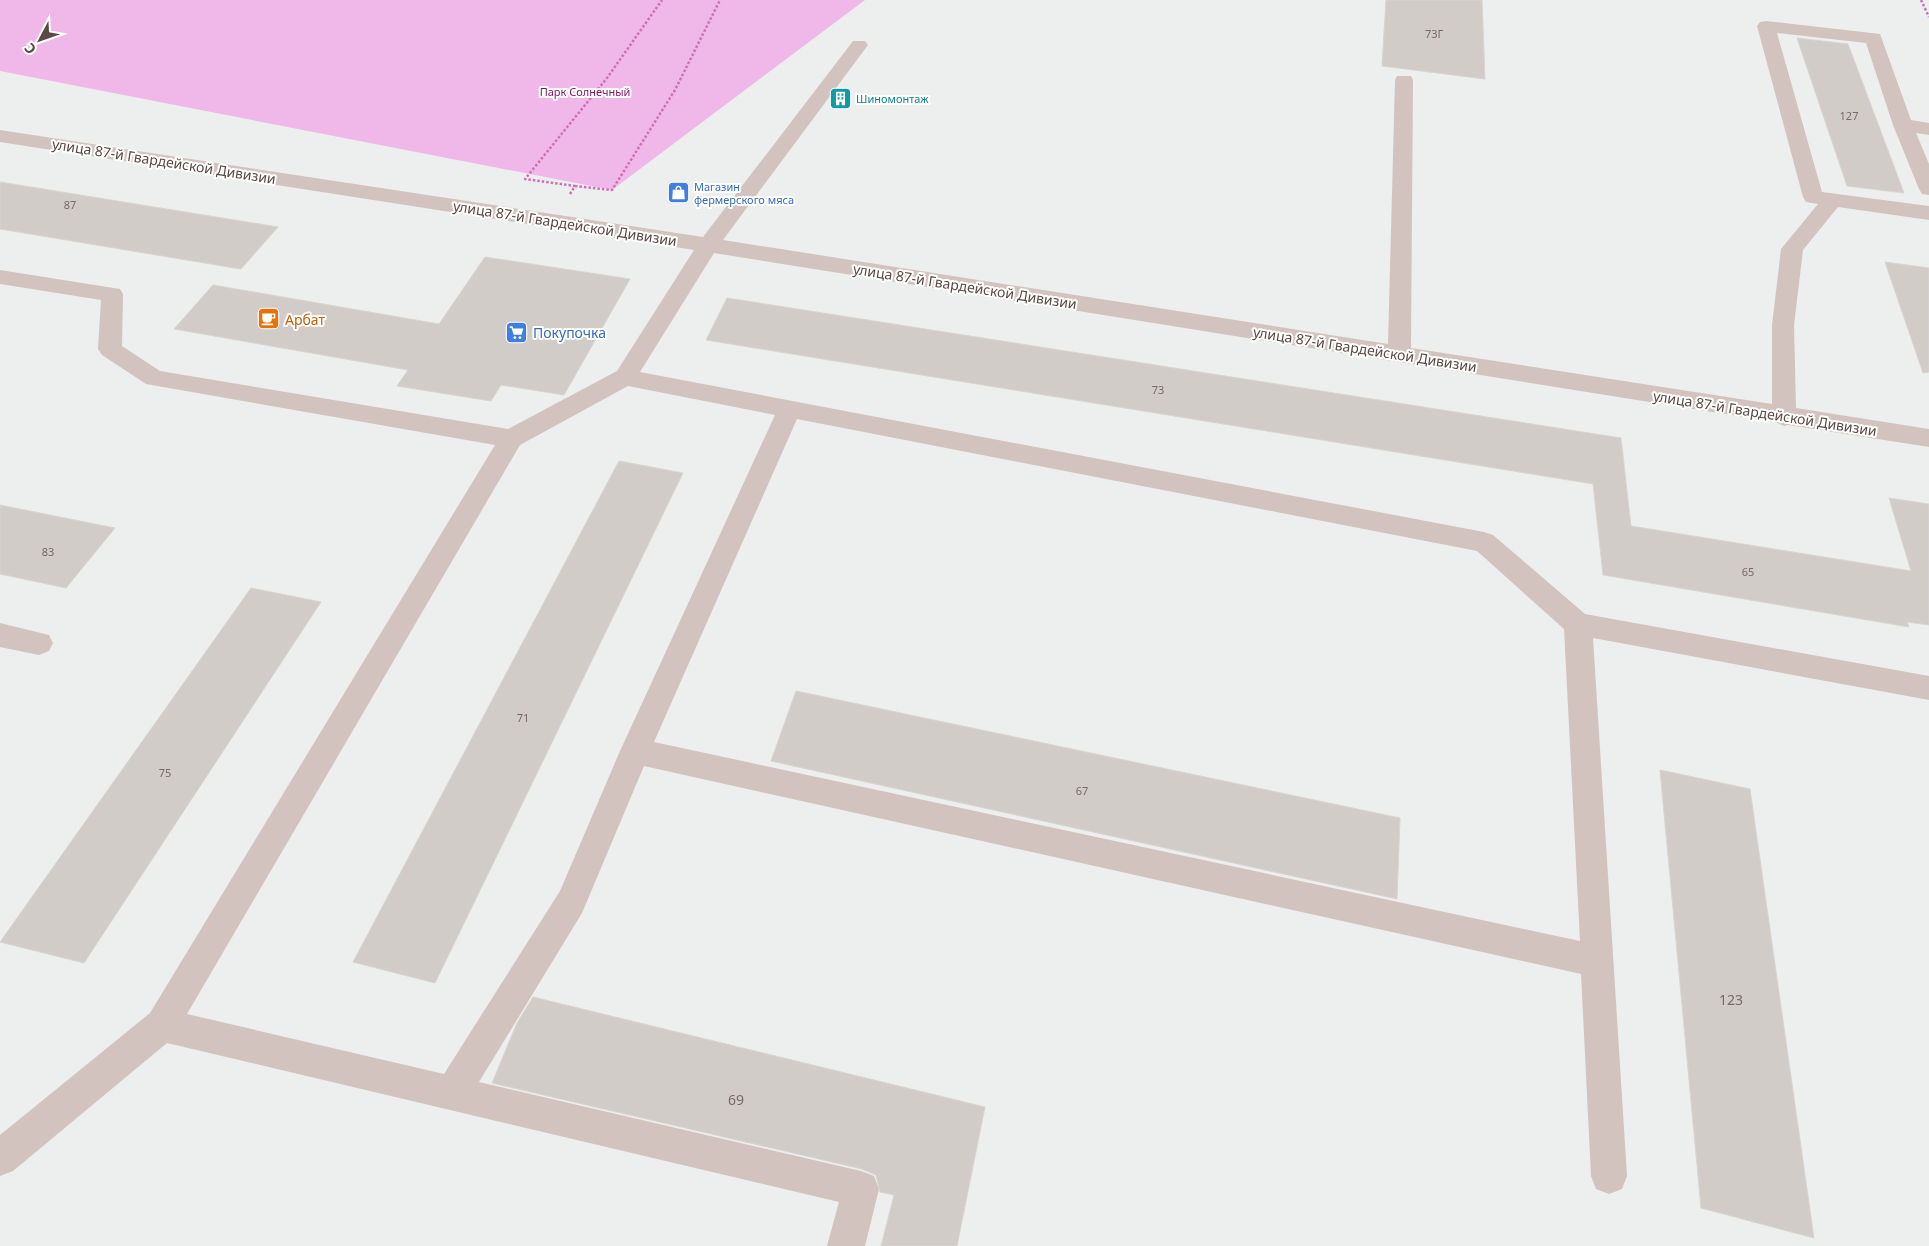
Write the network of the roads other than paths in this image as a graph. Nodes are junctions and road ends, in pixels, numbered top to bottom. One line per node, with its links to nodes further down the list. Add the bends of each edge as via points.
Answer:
1 (859, 45): 9 (street)
2 (1404, 80): 11 (street)
3 (1903, 125): 4 (street); 6 (street); 7 (street, via 1874,38 1766,26 1813,197)
4 (1929, 129)
5 (0, 136): 9 (street, улица 87-й Гвардейской Дивизии)
6 (1929, 189)
7 (1833, 200): 8 (street); 14 (street, via 1792,249 1783,326)
8 (1929, 213)
9 (708, 245): 11 (street, улица 87-й Гвардейской Дивизии); 12 (street)
10 (0, 277): 16 (street, via 112,294 110,349 154,378)
11 (1399, 354): 14 (street, улица 87-й Гвардейской Дивизии)
12 (625, 377): 13 (street); 16 (street)
13 (789, 410): 17 (street, via 1484,542); 21 (street)
14 (1784, 417): 15 (street, улица 87-й Гвардейской Дивизии)
15 (1929, 438)
16 (511, 439): 23 (street)
17 (1578, 624): 20 (street); 22 (street)
18 (0, 635): 19 (street)
19 (39, 643)
20 (1929, 688)
21 (635, 751): 22 (street); 24 (street, via 571,902)
22 (1597, 961): 26 (street)
23 (162, 1025): 24 (street); 25 (street)
24 (452, 1093): 27 (street, via 861,1190)
25 (0, 1158)
26 (1609, 1176)
27 (846, 1246)

